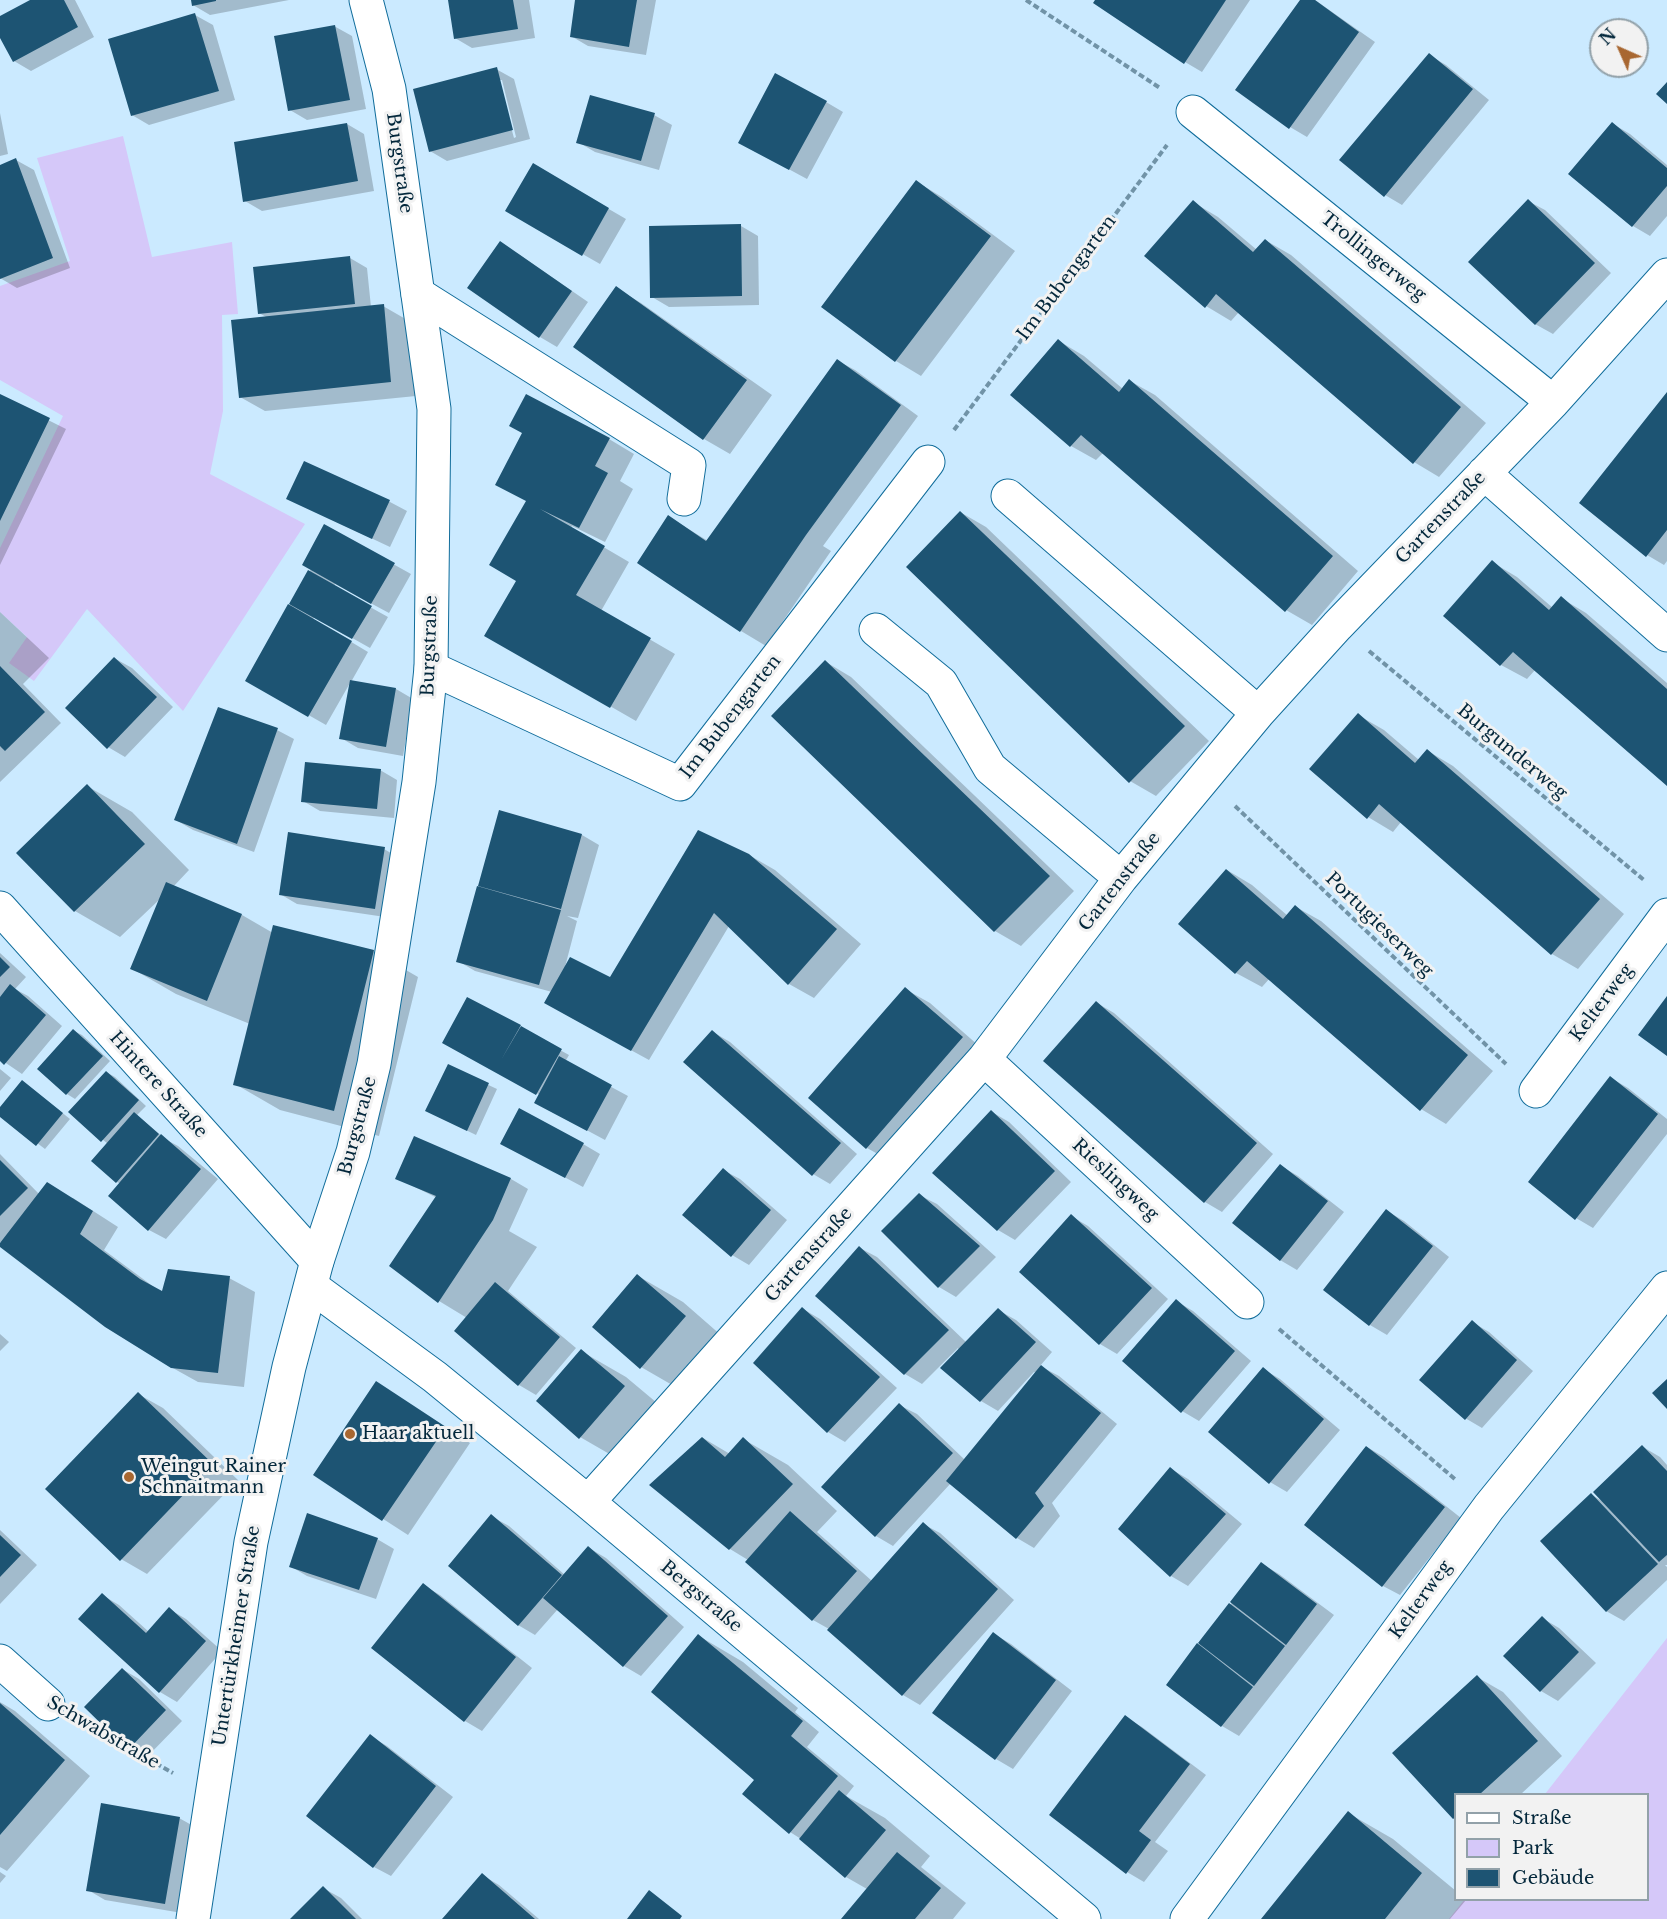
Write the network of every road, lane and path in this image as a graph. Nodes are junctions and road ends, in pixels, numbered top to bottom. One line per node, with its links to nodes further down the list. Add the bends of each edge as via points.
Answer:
1 (366, 0): 5 (street, Burgstraße, via 389,89)
2 (1026, 0): 3 (path)
3 (1193, 112): 6 (street, Trollingerweg); 7 (path, Im Bubengarten)
4 (1667, 275): 6 (street, Gartenstraße)
5 (418, 294): 11 (street, via 689,465); 15 (street, Burgstraße, via 434,409)
6 (1553, 402): 9 (street, Gartenstraße)
7 (949, 435)
8 (928, 462): 15 (street, Im Bubengarten, via 680,784)
9 (1484, 473): 12 (street, Gartenstraße); 14 (street)
10 (1008, 496): 16 (street)
11 (684, 499)
12 (1337, 626): 16 (street, Gartenstraße); 19 (path, Burgunderweg)
13 (876, 630): 18 (street, via 941,683 990,768)
14 (1667, 635)
15 (432, 668): 24 (street, Burgstraße, via 419,782 374,1064 353,1152)
16 (1258, 713): 17 (street, Gartenstraße)
17 (1204, 777): 18 (street, Gartenstraße); 23 (path, Portugieserweg)
18 (1121, 878): 22 (street, Gartenstraße)
19 (1650, 886)
20 (0, 908): 24 (street, Hintere Straße)
21 (1667, 915): 23 (street, Kelterweg)
22 (984, 1059): 26 (street, Rieslingweg); 28 (street, Gartenstraße)
23 (1536, 1091)
24 (314, 1273): 28 (street, Bergstraße); 32 (street, Untertürkheimer Straße, via 251,1542)
25 (1667, 1288): 29 (street, Kelterweg)
26 (1246, 1302)
27 (1294, 1341): 29 (path)
28 (588, 1502): 34 (street, Bergstraße)
29 (1489, 1507): 35 (street, Kelterweg)
30 (0, 1661): 31 (street, Schwabstraße)
31 (48, 1704): 32 (path, Schwabstraße)
32 (213, 1795): 33 (street, Untertürkheimer Straße)
33 (194, 1919)
34 (1084, 1919)
35 (1187, 1919)

